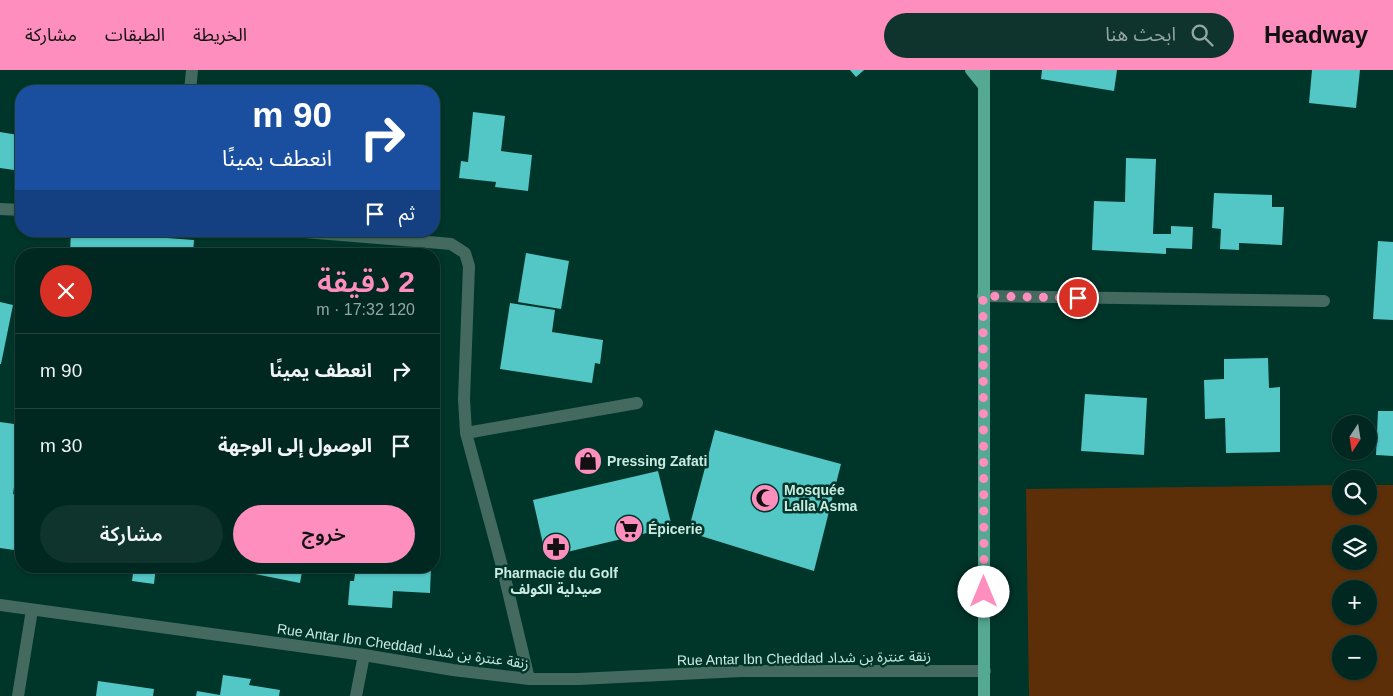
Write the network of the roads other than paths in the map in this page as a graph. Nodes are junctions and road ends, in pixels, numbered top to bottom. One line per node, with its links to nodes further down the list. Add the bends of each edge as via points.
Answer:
1 (192, 70): 4 (street)
2 (972, 70): 5 (main road)
3 (984, 70): 5 (main road)
4 (191, 85)
5 (984, 86): 9 (main road)
6 (0, 209): 7 (street)
7 (15, 210)
8 (366, 237): 12 (street, via 450,244 465,253 469,266 464,399)
9 (983, 296): 10 (street); 16 (main road)
10 (1324, 301)
11 (637, 403): 12 (street)
12 (466, 433): 17 (street)
13 (0, 605): 14 (street, Rue Antar Ibn Cheddad زنقة عنترة بن شداد)
14 (32, 610): 15 (street, Rue Antar Ibn Cheddad زنقة عنترة بن شداد); 18 (street)
15 (364, 655): 17 (street, Rue Antar Ibn Cheddad زنقة عنترة بن شداد); 19 (street)
16 (984, 671): 17 (street, Rue Antar Ibn Cheddad زنقة عنترة بن شداد, via 741,671); 20 (main road)
17 (529, 679)
18 (18, 696)
19 (356, 696)
20 (984, 696)

